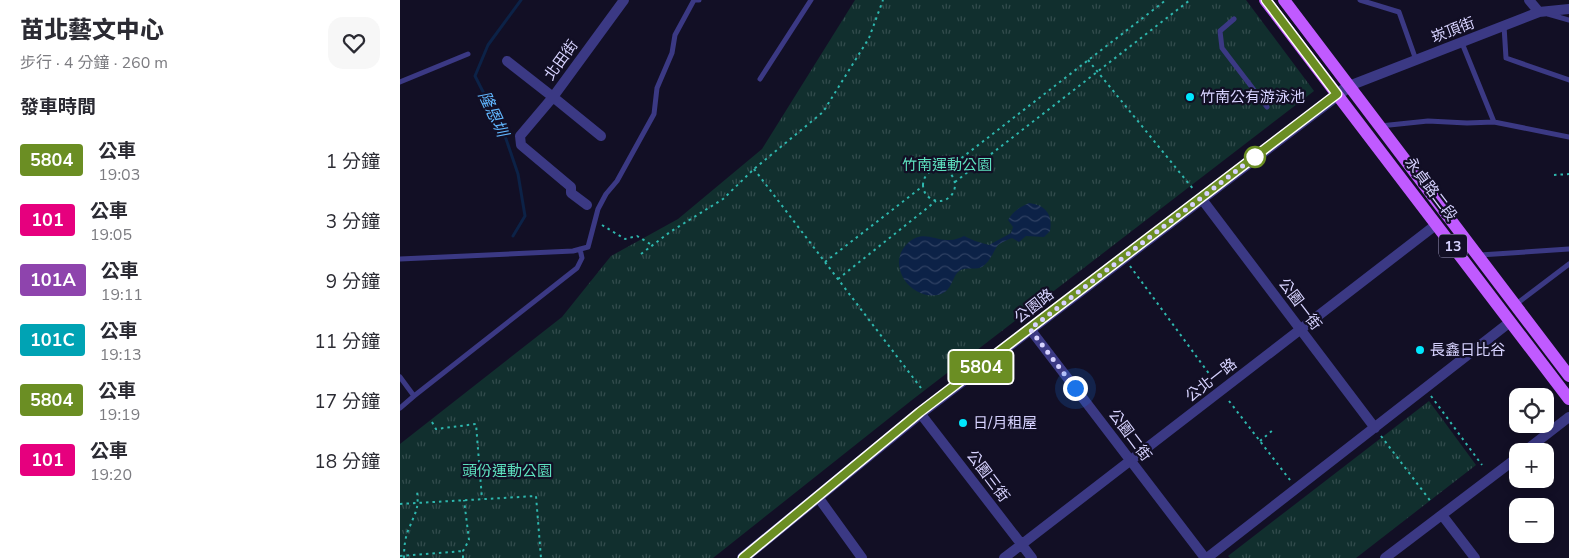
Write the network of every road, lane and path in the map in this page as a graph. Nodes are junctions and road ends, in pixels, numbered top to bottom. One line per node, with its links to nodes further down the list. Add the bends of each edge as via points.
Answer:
1 (624, 0): 27 (street, 北田街)
2 (699, 0): 42 (lane, via 694,0 675,34 672,53 657,88 654,114 606,194)
3 (811, 0): 22 (lane)
4 (883, 0): 33 (path, via 870,38 823,112)
5 (1166, 0): 18 (path)
6 (1190, 0): 21 (path)
7 (1265, 0): 26 (main road, 永貞路二段 / 13)
8 (1360, 0): 19 (lane, via 1399,12)
9 (1529, 0): 12 (street)
10 (1286, 1): 25 (main road, 永貞路二段 / 13)
11 (1569, 9): 12 (street, 崁頂街)
12 (1539, 12): 14 (lane); 15 (street, 崁頂街)
13 (1234, 19): 28 (lane, via 1220,30 1222,48)
14 (1569, 20)
15 (1504, 26): 16 (street, 崁頂街); 23 (lane, via 1506,58)
16 (1462, 43): 19 (street, 崁頂街); 29 (lane)
17 (468, 54): 24 (lane)
18 (1088, 60): 21 (path); 34 (path)
19 (1416, 60): 25 (street, 崁頂街)
20 (507, 61): 27 (street)
21 (1098, 72): 37 (path); 39 (path)
22 (760, 79)
23 (1569, 80)
24 (400, 82)
25 (1348, 86): 26 (street, 公園路); 30 (main road, 永貞路二段 / 13)
26 (1337, 94): 39 (street, 公園路); 43 (main road, 永貞路二段 / 13)
27 (553, 96): 31 (street); 41 (street, 北田街, via 520,136 521,145 571,187 571,193)
28 (1267, 107)
29 (1494, 122): 30 (lane, via 1428,121); 32 (lane)
30 (1379, 126): 48 (main road, 永貞路二段 / 13)
31 (600, 136)
32 (1569, 137)
33 (754, 169): 44 (path, via 723,199); 51 (path)
34 (946, 170): 37 (path); 38 (path, via 930,172)
35 (1569, 174): 36 (path)
36 (1554, 175)
37 (955, 182): 40 (path, via 950,196)
38 (923, 186): 40 (path, via 927,196); 51 (path)
39 (1201, 198): 49 (street, 公園路); 60 (street, 公園一街)
40 (936, 201): 56 (path)
41 (587, 205)
42 (595, 221): 44 (path, via 625,239 637,236); 45 (lane, via 588,247)
43 (1437, 224): 55 (main road, 永貞路二段 / 13); 60 (street, 公北一路)
44 (652, 245): 47 (path)
45 (580, 249): 50 (lane); 65 (lane, via 582,258 577,268)
46 (1569, 249): 48 (lane)
47 (640, 254)
48 (1477, 255): 53 (main road, 永貞路二段 / 13)
49 (1124, 257): 59 (street, 公園路); 63 (path)
50 (400, 259)
51 (825, 262): 56 (path)
52 (1567, 266): 54 (lane); 57 (lane)
53 (1486, 267): 55 (main road); 57 (main road, 永貞路二段 / 13)
54 (1569, 274)
55 (1474, 275): 58 (main road, 永貞路二段 / 13)
56 (838, 279): 64 (path)
57 (1515, 305): 61 (main road, 永貞路二段 / 13)
58 (1510, 322): 67 (main road, 永貞路二段 / 13); 74 (street)
59 (1030, 329): 70 (street, 公園路); 77 (street, 公園二街)
60 (1301, 330): 74 (street, 公園一街); 77 (street, 公北一路)
61 (1569, 376)
62 (400, 377): 65 (lane)
63 (1213, 379)
64 (921, 388)
65 (414, 396): 69 (lane)
66 (1430, 396): 79 (path)
67 (1569, 399)
68 (1229, 401): 75 (path)
69 (400, 408)
70 (920, 412): 82 (street, 公園路); 89 (street, 公園三街)
71 (1569, 417): 76 (street)
72 (432, 422): 83 (path, via 436,429 476,424)
73 (1273, 430): 75 (path)
74 (1378, 432): 86 (path); 99 (street)
75 (1260, 441): 80 (path)
76 (1535, 443)
77 (1131, 461): 89 (street, 公北一路); 99 (street, 公園二街)
78 (1509, 464): 88 (street)
79 (1482, 465)
80 (1290, 480)
81 (417, 491): 85 (path)
82 (818, 497): 95 (street, 公園路); 96 (street)
83 (482, 499): 84 (path); 94 (path, via 536,496)
84 (464, 500): 85 (path); 90 (path, via 469,540)
85 (418, 503): 87 (path); 92 (path, via 404,544)
86 (1432, 503)
87 (400, 504)
88 (1442, 515): 100 (street); 101 (street)
89 (1021, 544): 97 (street, 公北一路); 98 (street, 公園三街)
90 (463, 550): 92 (path); 93 (path)
91 (400, 556): 92 (path)
92 (404, 557)
93 (463, 558)
94 (541, 558)
95 (743, 558)
96 (862, 558)
97 (1004, 558)
98 (1032, 558)
99 (1206, 558)
100 (1385, 558)
101 (1475, 558)

